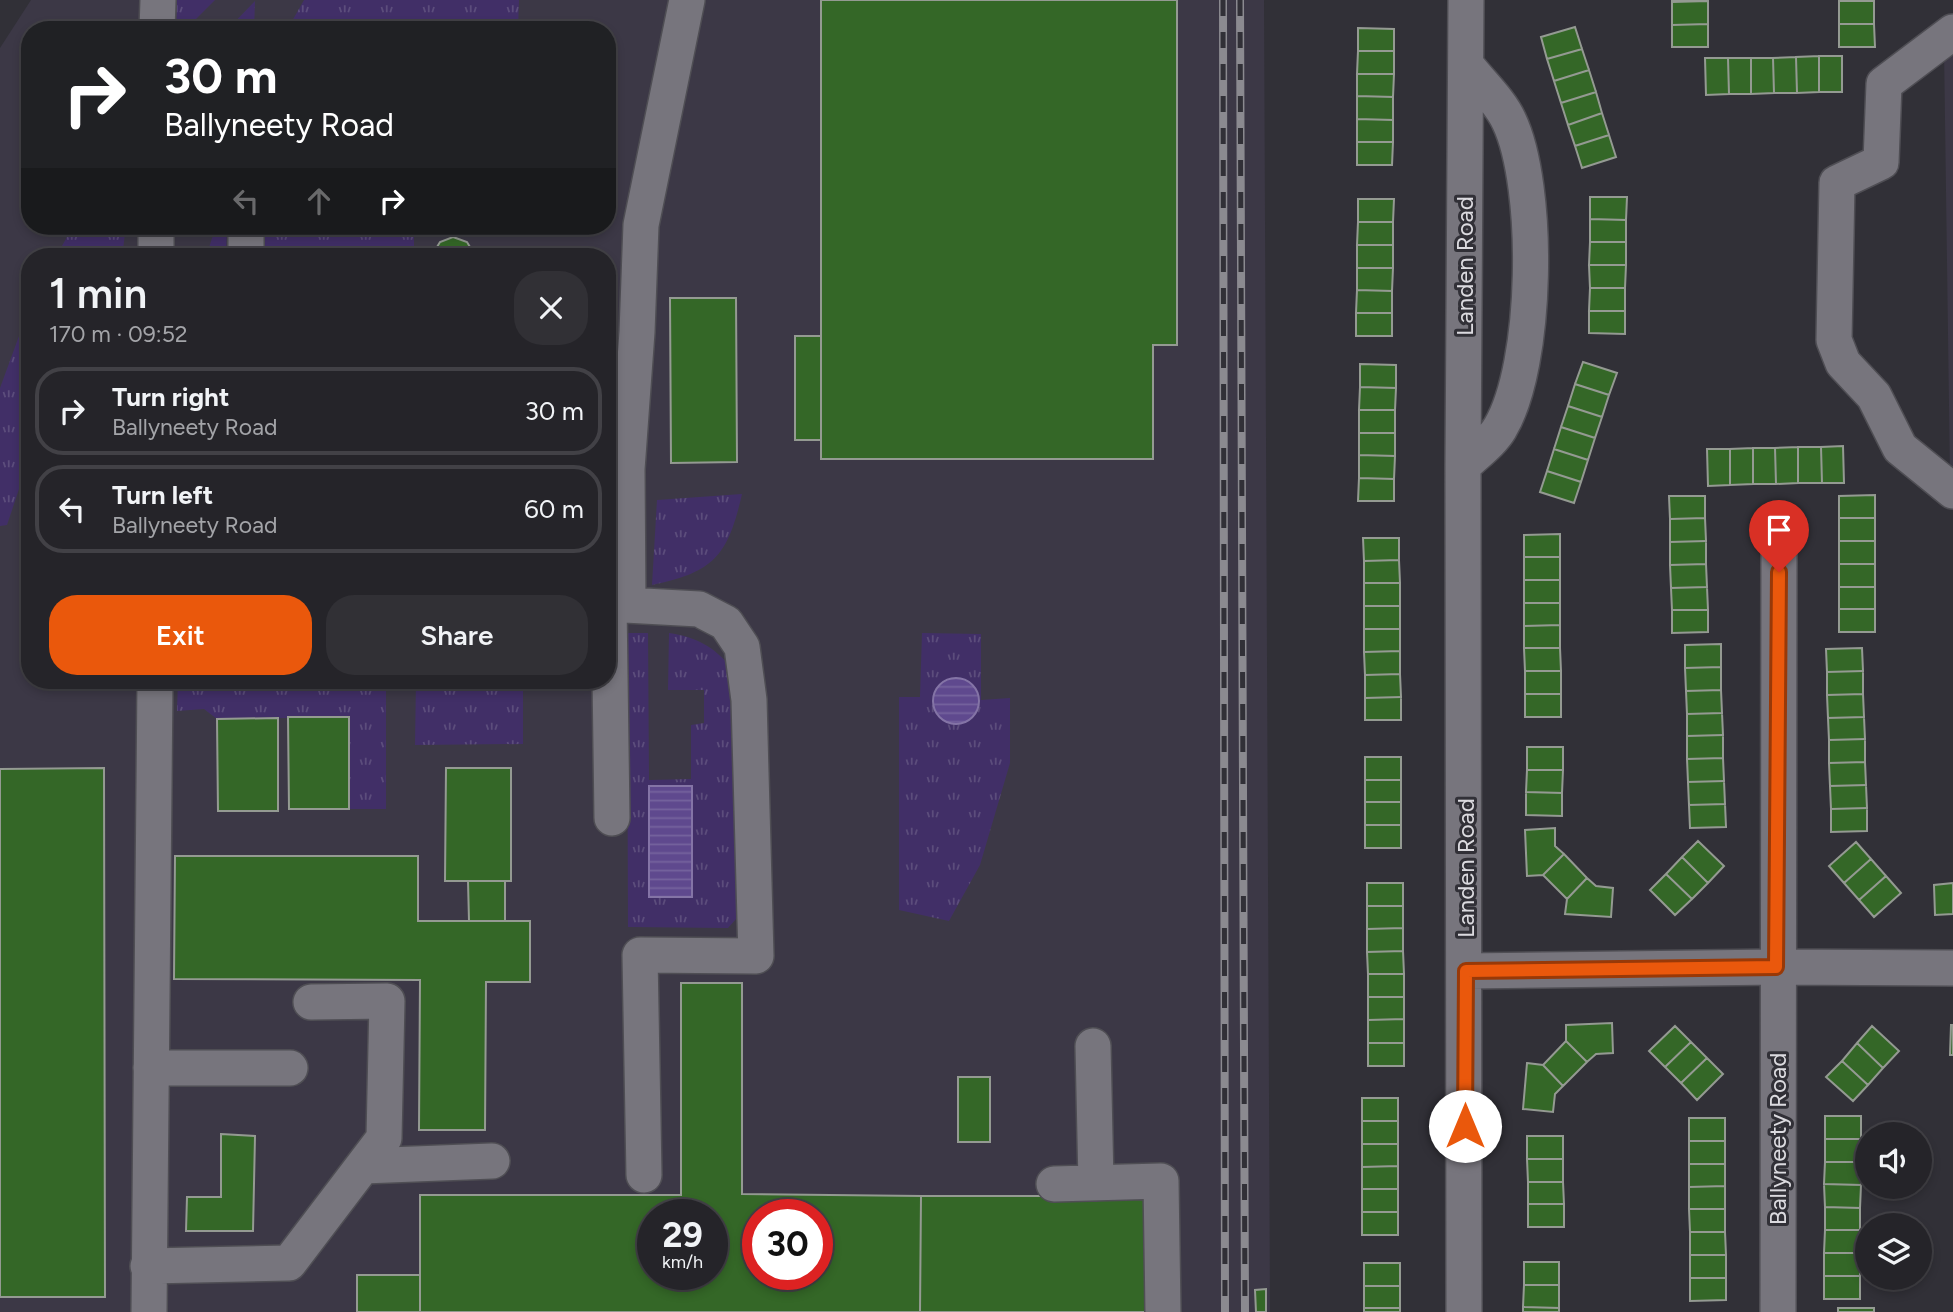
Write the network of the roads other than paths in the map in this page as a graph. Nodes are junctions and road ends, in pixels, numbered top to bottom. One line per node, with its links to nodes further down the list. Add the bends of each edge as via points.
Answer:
1 (158, 0): 4 (street)
2 (687, 0): 10 (street, via 641,225 638,332)
3 (1466, 0): 6 (street, Landen Road)
4 (157, 21)
5 (1953, 32): 8 (street, via 1884,84 1881,162 1837,183 1834,340 1843,363 1874,396 1900,447)
6 (1467, 65): 7 (street, Landen Road); 7 (street, via 1509,120 1523,172 1533,269 1527,337 1510,404 1500,429)
7 (1463, 466): 17 (street, Landen Road)
8 (1953, 491)
9 (1779, 546): 15 (street, Ballyneety Road)
10 (616, 593)
11 (616, 604): 24 (street, via 699,609 726,623 742,647 750,740 756,956 640,955)
12 (155, 689): 20 (street)
13 (614, 689): 14 (street)
14 (612, 818)
15 (1776, 967): 16 (street); 17 (street); 31 (street, Ballyneety Road)
16 (1953, 968)
17 (1466, 971): 30 (street, Landen Road)
18 (311, 1002): 23 (street, via 387,1002 384,1138)
19 (1093, 1046): 25 (street)
20 (152, 1068): 21 (street); 27 (street)
21 (290, 1068)
22 (492, 1161): 23 (street)
23 (363, 1166): 27 (street, via 289,1263)
24 (645, 1175)
25 (1096, 1183): 26 (street); 29 (street, via 1161,1181)
26 (1054, 1184)
27 (148, 1266): 28 (street)
28 (149, 1312)
29 (1163, 1312)
30 (1464, 1312)
31 (1777, 1312)

